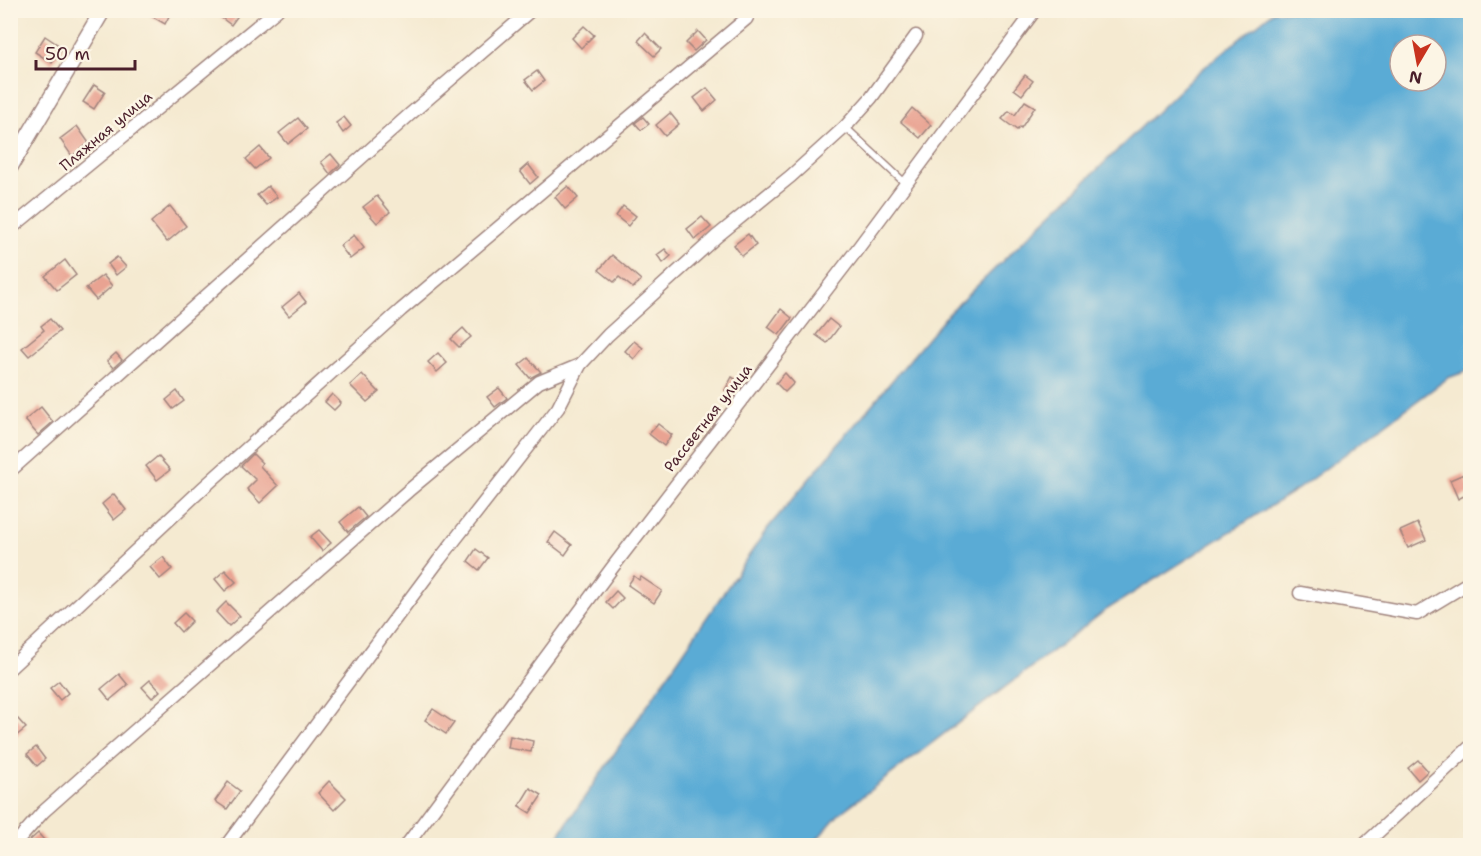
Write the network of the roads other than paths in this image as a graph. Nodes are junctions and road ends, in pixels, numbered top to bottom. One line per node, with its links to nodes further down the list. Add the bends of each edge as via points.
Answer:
1 (103, 10): 8 (street)
2 (277, 10): 10 (street, Пляжная улица)
3 (531, 10): 12 (street)
4 (751, 10): 15 (street, via 746,19 401,310)
5 (1035, 10): 9 (street, Рассветная улица)
6 (916, 36): 7 (street)
7 (846, 127): 9 (lane); 11 (street, via 708,245)
8 (10, 166)
9 (906, 184): 19 (street, Рассветная улица, via 612,568)
10 (10, 228)
11 (580, 364): 17 (street, via 539,382 408,491 43,812); 18 (street, via 558,408 432,569)
12 (10, 471)
13 (1470, 582): 14 (street, via 1417,615)
14 (1300, 593)
15 (10, 668)
16 (1470, 747): 20 (street)
17 (13, 846)
18 (226, 846)
19 (406, 846)
20 (1363, 846)

